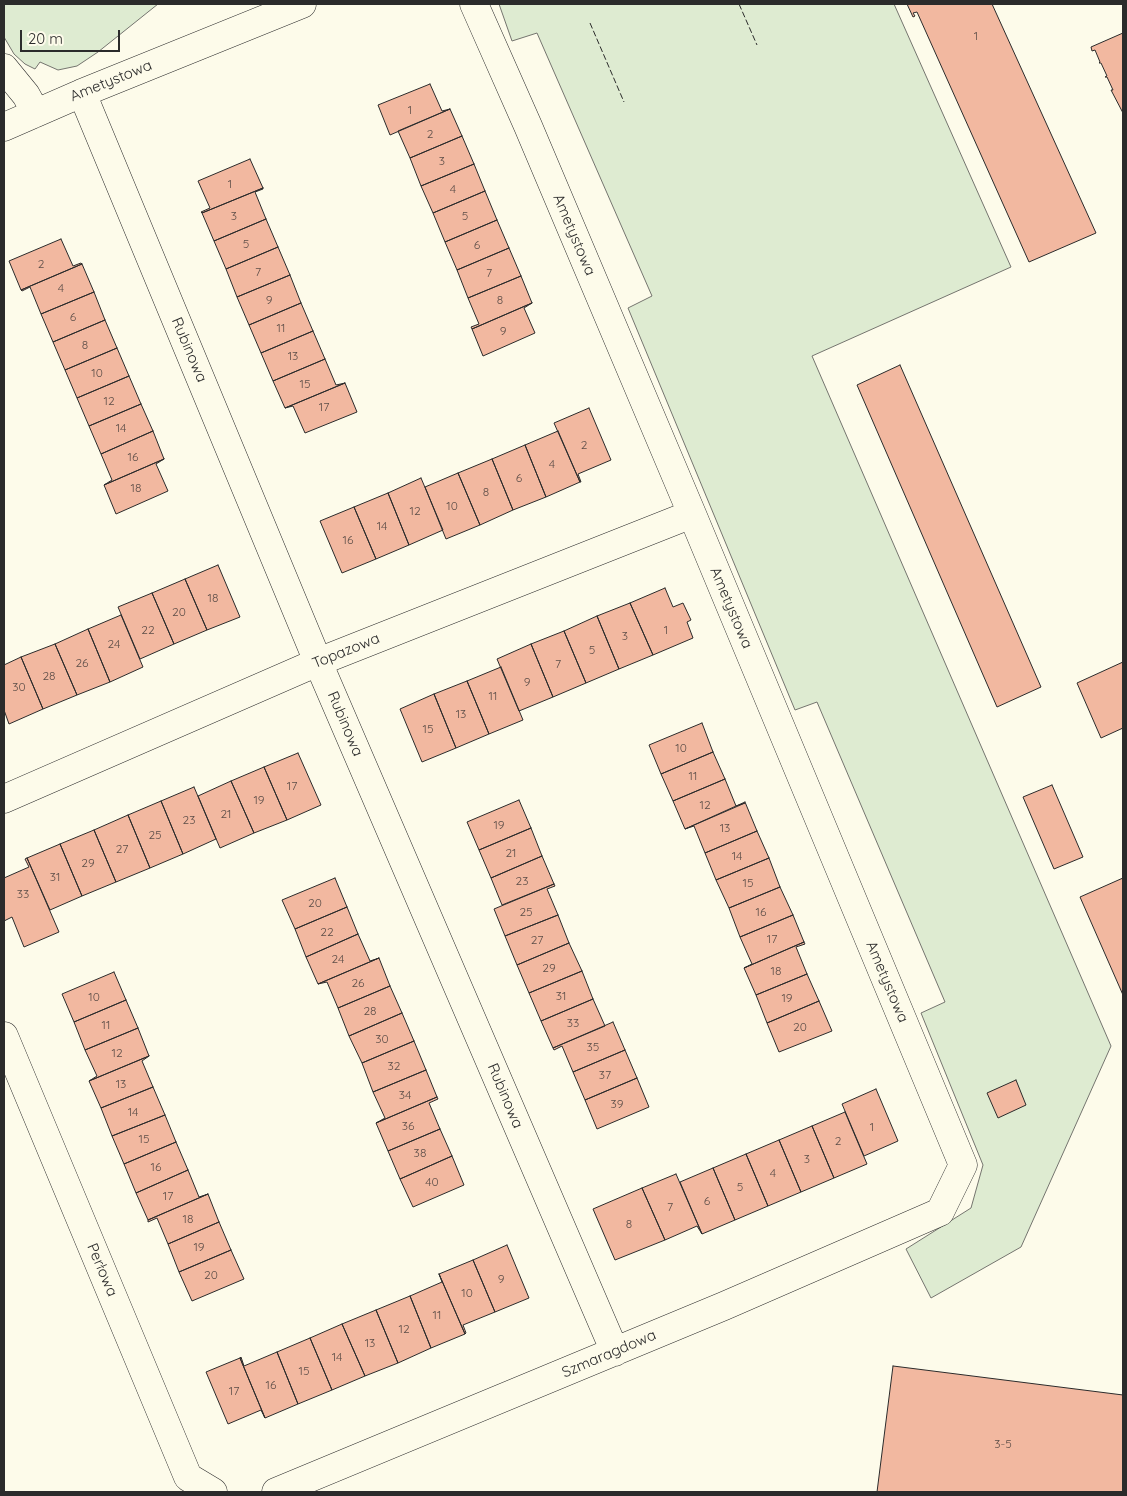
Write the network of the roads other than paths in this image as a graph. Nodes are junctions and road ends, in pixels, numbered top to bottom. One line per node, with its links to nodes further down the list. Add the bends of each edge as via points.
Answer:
1 (302, 4): 4 (street, Ametystowa)
2 (474, 4): 7 (street, Ametystowa)
3 (4, 68): 5 (street)
4 (82, 93): 5 (street, Ametystowa); 8 (street, Rubinowa)
5 (36, 113): 6 (street, Ametystowa)
6 (4, 127)
7 (692, 514): 8 (street, Topazowa); 11 (street, Ametystowa, via 963,1165)
8 (318, 662): 9 (street, Topazowa); 12 (street, Rubinowa)
9 (4, 799)
10 (4, 1036): 13 (street, Perłowa, via 188,1477)
11 (940, 1212): 12 (street, Szmaragdowa)
12 (615, 1352): 14 (street, Szmaragdowa)
13 (213, 1492)
14 (276, 1492)

